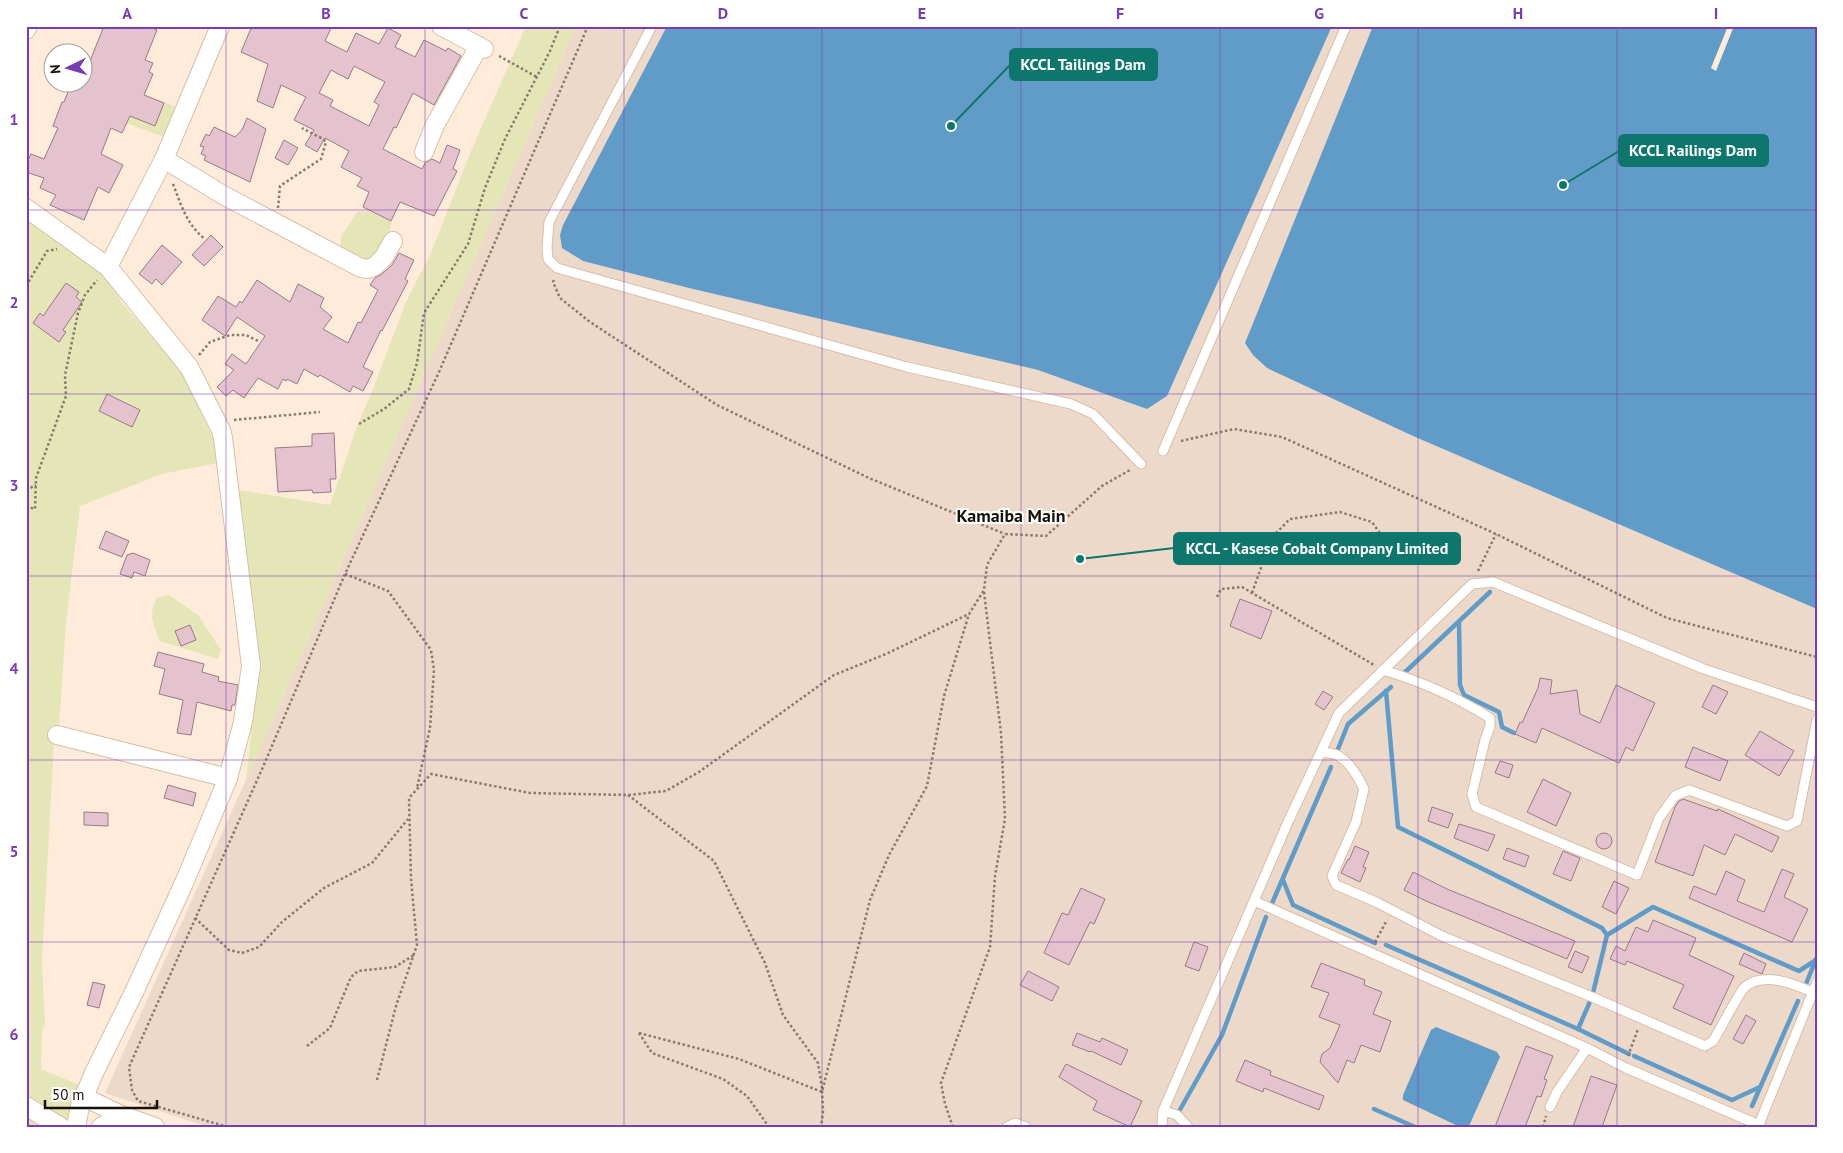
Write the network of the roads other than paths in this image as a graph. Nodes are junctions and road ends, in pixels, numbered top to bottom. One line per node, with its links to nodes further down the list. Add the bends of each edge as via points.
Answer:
1 (28, 26): 6 (street)
2 (220, 26): 8 (street)
3 (441, 26): 7 (street, via 481,47 435,125)
4 (652, 26): 13 (lane, via 549,222 548,259 557,268 907,366 1071,404 1093,414)
5 (1346, 26): 12 (lane)
6 (26, 30)
7 (424, 152)
8 (164, 159): 10 (street, via 222,195 361,268 375,266); 11 (street)
9 (26, 208): 11 (street)
10 (393, 241)
11 (108, 267): 19 (street, via 189,367 223,438 251,666 243,722)
12 (1163, 451)
13 (1141, 464)
14 (1384, 670): 15 (lane, via 1472,584 1493,582 1704,669); 16 (lane, via 1472,707 1490,718 1472,794 1476,807 1637,876 1659,818 1675,796 1689,790 1787,826 1797,821); 18 (lane, via 1339,713)
15 (1817, 707)
16 (1817, 720)
17 (57, 735): 19 (street)
18 (1321, 752): 20 (lane); 22 (lane, via 1336,754 1357,773 1364,789 1356,822 1332,876 1336,885 1444,936 1704,1046 1713,1041 1744,988 1759,981 1780,980)
19 (228, 778): 24 (street, via 180,892)
20 (1254, 901): 23 (lane); 27 (lane)
21 (1817, 982): 22 (lane)
22 (1812, 992): 29 (lane)
23 (1587, 1048): 26 (lane, via 1556,1092); 29 (lane)
24 (84, 1097): 28 (street); 31 (street)
25 (26, 1106): 30 (street)
26 (1550, 1107)
27 (1163, 1111): 36 (lane); 37 (lane, via 1177,1115)
28 (121, 1115): 32 (street); 33 (street)
29 (1759, 1126)
30 (61, 1127)
31 (76, 1127)
32 (101, 1127)
33 (155, 1127)
34 (1007, 1127): 35 (lane, via 1015,1123)
35 (1026, 1127)
36 (1162, 1127)
37 (1188, 1127)

